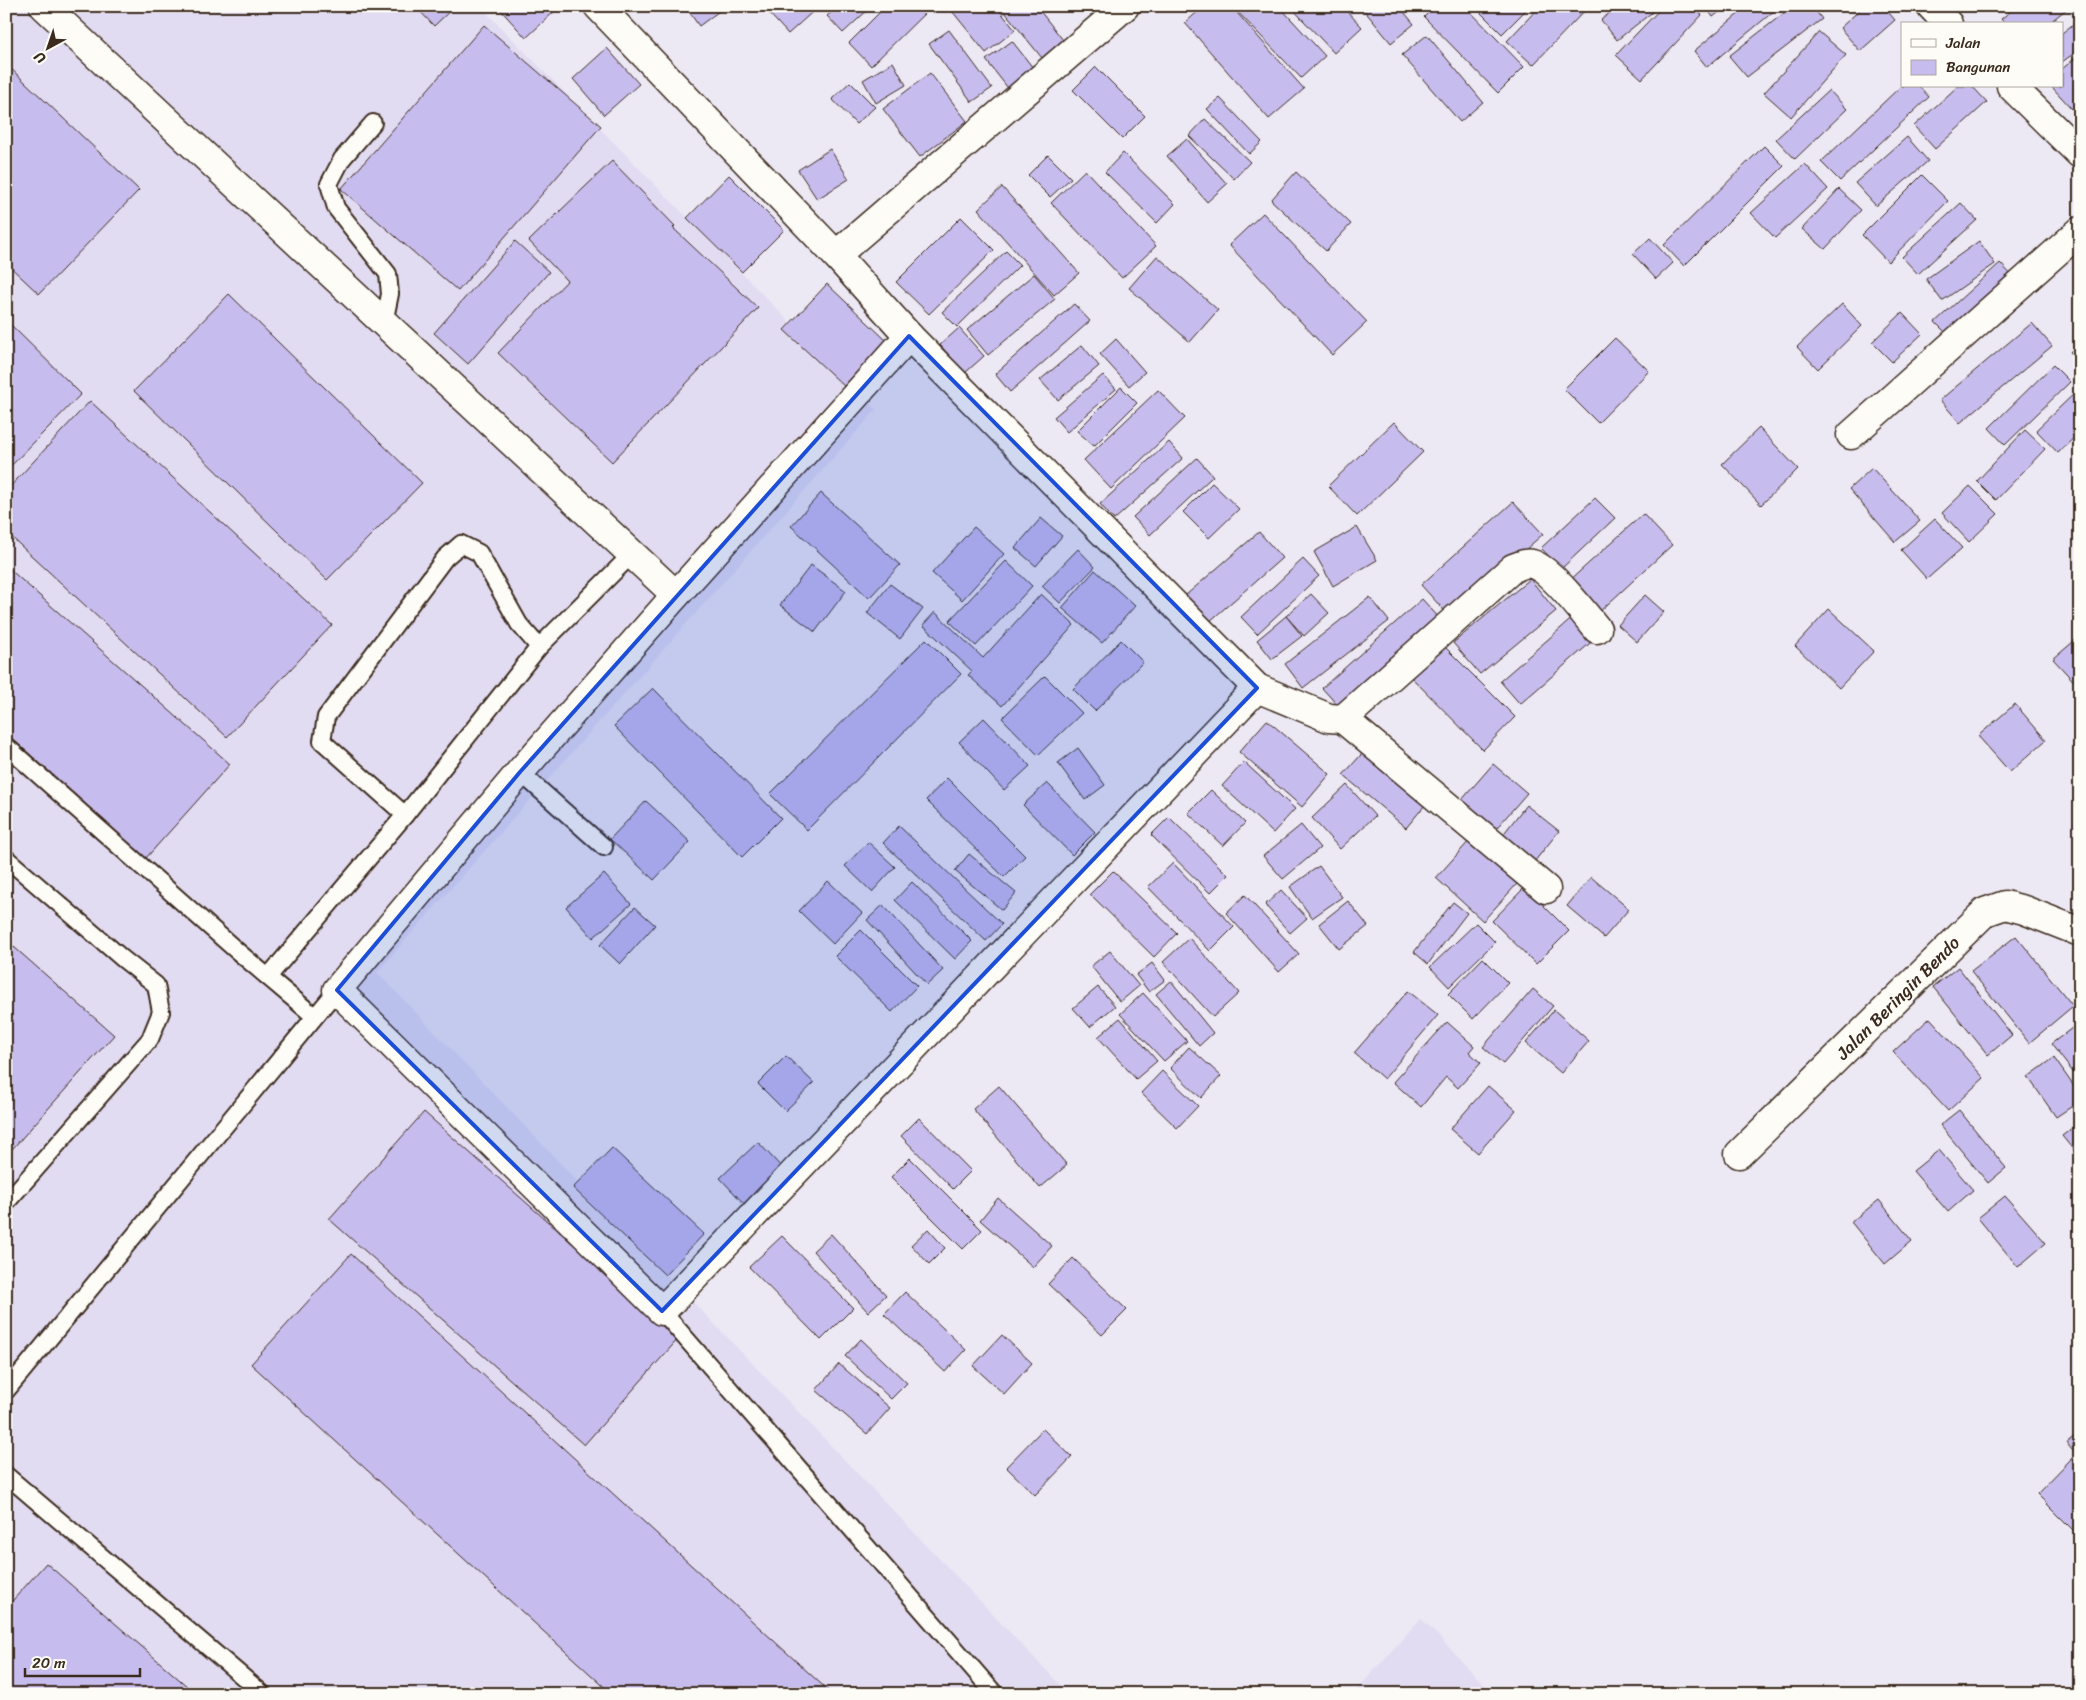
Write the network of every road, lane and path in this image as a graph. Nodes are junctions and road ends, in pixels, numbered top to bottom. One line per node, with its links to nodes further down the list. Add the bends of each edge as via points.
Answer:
1 (44, 6): 11 (street)
2 (598, 6): 10 (street)
3 (1125, 6): 10 (street)
4 (1931, 6): 5 (street)
5 (1946, 22)
6 (2013, 88): 8 (street)
7 (374, 123): 11 (lane, via 342,159 329,184 336,208 388,274 390,294)
8 (2080, 154)
9 (2080, 231): 13 (street)
10 (836, 255): 12 (street)
11 (384, 323): 14 (street)
12 (909, 336): 15 (street); 18 (street)
13 (1851, 435)
14 (632, 554): 15 (street); 17 (lane)
15 (676, 595): 21 (street)
16 (1598, 629): 19 (street, via 1547,573 1532,564 1513,568)
17 (539, 647): 22 (lane); 22 (lane, via 519,624 479,552 461,544 445,558 326,717 322,741)
18 (1258, 688): 19 (street, via 1329,718); 32 (street)
19 (1344, 719): 25 (street)
20 (6, 746): 27 (lane)
21 (520, 772): 23 (lane); 28 (street)
22 (404, 815): 27 (lane)
23 (604, 847)
24 (6, 858): 31 (lane, via 156,985 161,1012 150,1039)
25 (1546, 889)
26 (2080, 932): 30 (street, Jalan Beringin Bendo, via 2015,907 2005,905 1985,912)
27 (268, 977): 29 (lane)
28 (337, 990): 29 (lane); 32 (street)
29 (314, 1016): 33 (lane)
30 (1740, 1154)
31 (6, 1203)
32 (662, 1311): 36 (lane)
33 (6, 1391)
34 (6, 1475): 35 (lane)
35 (264, 1694)
36 (995, 1694)

